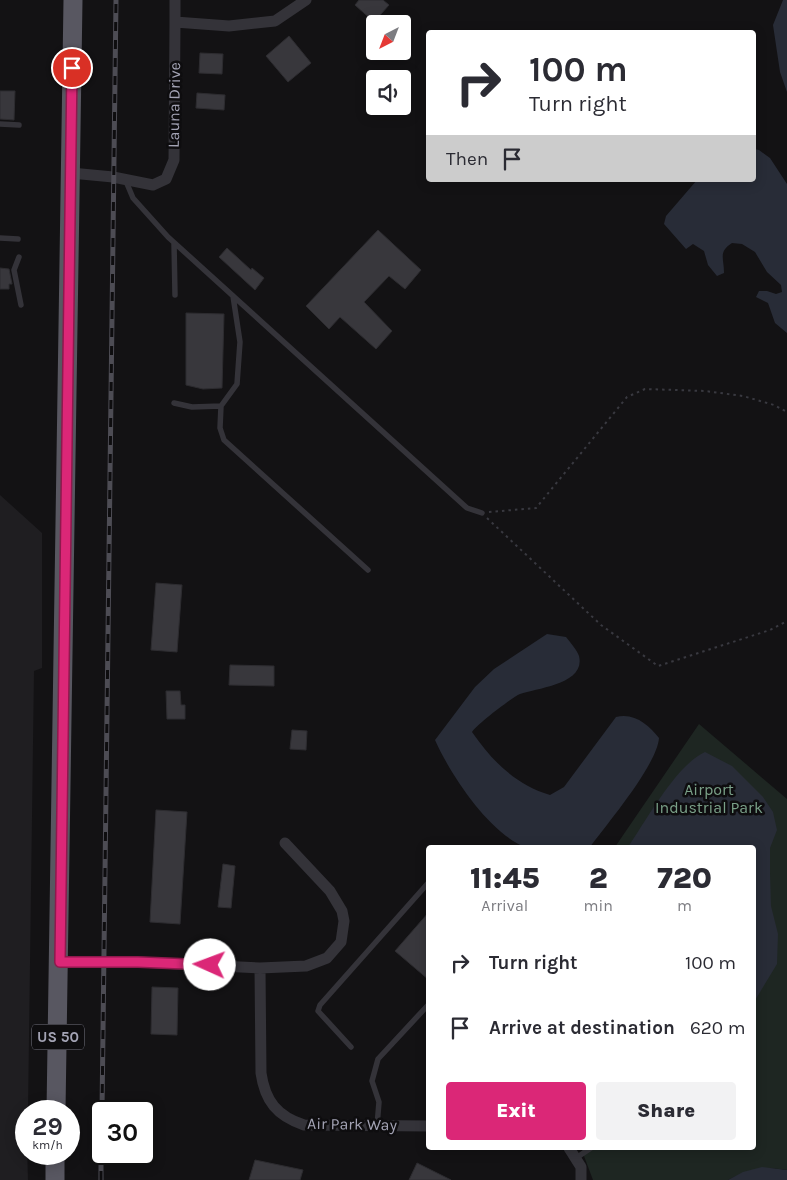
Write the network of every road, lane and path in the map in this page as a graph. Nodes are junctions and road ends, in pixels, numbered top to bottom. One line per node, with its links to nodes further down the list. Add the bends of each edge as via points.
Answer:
1 (73, 0): 7 (highway, US 50)
2 (175, 0): 4 (street, Launa Drive)
3 (306, 0): 4 (street, via 274,21 229,26)
4 (175, 22): 8 (street, Launa Drive, via 174,160 166,179 152,185)
5 (0, 124): 6 (lane)
6 (19, 125)
7 (71, 173): 8 (street, Launa Drive); 24 (highway, US 50)
8 (126, 179): 11 (lane, via 133,198)
9 (0, 238): 10 (lane)
10 (18, 239)
11 (174, 243): 13 (lane); 14 (lane)
12 (19, 257): 15 (lane, via 14,270)
13 (174, 295)
14 (232, 296): 17 (lane, via 240,342 237,384); 19 (lane, via 467,508)
15 (21, 304)
16 (174, 404): 17 (lane)
17 (221, 406): 20 (lane, via 220,428 224,440)
18 (787, 412): 19 (path, via 743,396 645,389 626,397 536,508)
19 (482, 513): 21 (path, via 601,625 658,666)
20 (368, 570)
21 (787, 622)
22 (285, 843): 25 (street, via 330,892 342,912 344,932 335,950 317,964)
23 (426, 885): 27 (lane, via 320,1005 318,1011 324,1020)
24 (60, 962): 25 (street); 28 (highway, US 50)
25 (260, 968): 29 (street, Air Park Way, via 261,1074 264,1090 274,1109 304,1125)
26 (426, 1007): 29 (lane, via 378,1059 372,1081 379,1102)
27 (351, 1047)
28 (56, 1100)
29 (377, 1126): 30 (street, Air Park Way)
30 (426, 1126)
31 (570, 1150): 33 (street)
32 (588, 1150): 33 (lane)
33 (576, 1158): 36 (street)
34 (55, 1165): 35 (highway)
35 (55, 1180)
36 (582, 1180)

